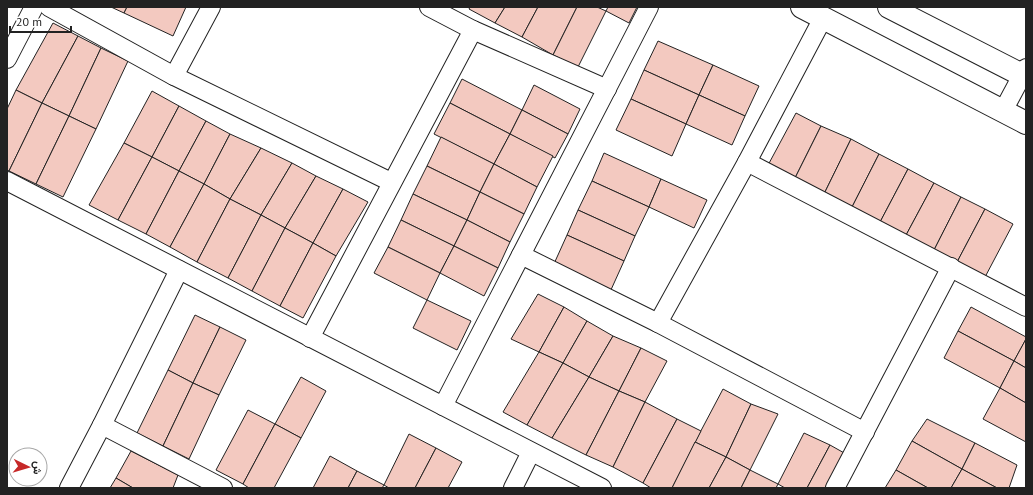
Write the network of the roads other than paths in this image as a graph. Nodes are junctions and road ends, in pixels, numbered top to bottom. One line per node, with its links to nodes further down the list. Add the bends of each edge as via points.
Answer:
1 (34, 7): 10 (street)
2 (49, 7): 12 (street)
3 (211, 7): 12 (street)
4 (429, 7): 9 (street)
5 (650, 7): 13 (street)
6 (802, 7): 8 (street)
7 (889, 7): 11 (street)
8 (822, 18): 14 (street); 16 (street)
9 (473, 30): 13 (street); 18 (street)
10 (7, 59)
11 (1025, 74): 14 (street)
12 (174, 76): 18 (street)
13 (607, 89): 19 (street)
14 (1004, 111): 15 (street)
15 (1026, 123)
16 (747, 162): 20 (street); 23 (street)
17 (7, 181): 21 (street)
18 (391, 182): 24 (street)
19 (521, 255): 23 (street); 25 (street)
20 (951, 267): 22 (street); 27 (street)
21 (179, 270): 24 (street); 26 (street)
22 (1026, 307)
23 (658, 323): 27 (street)
24 (310, 338): 25 (street)
25 (443, 406): 28 (street)
26 (102, 425): 29 (street); 30 (street)
27 (865, 432): 33 (street)
28 (532, 452): 31 (street); 32 (street)
29 (69, 488)
30 (224, 488)
31 (513, 488)
32 (602, 488)
33 (835, 488)

